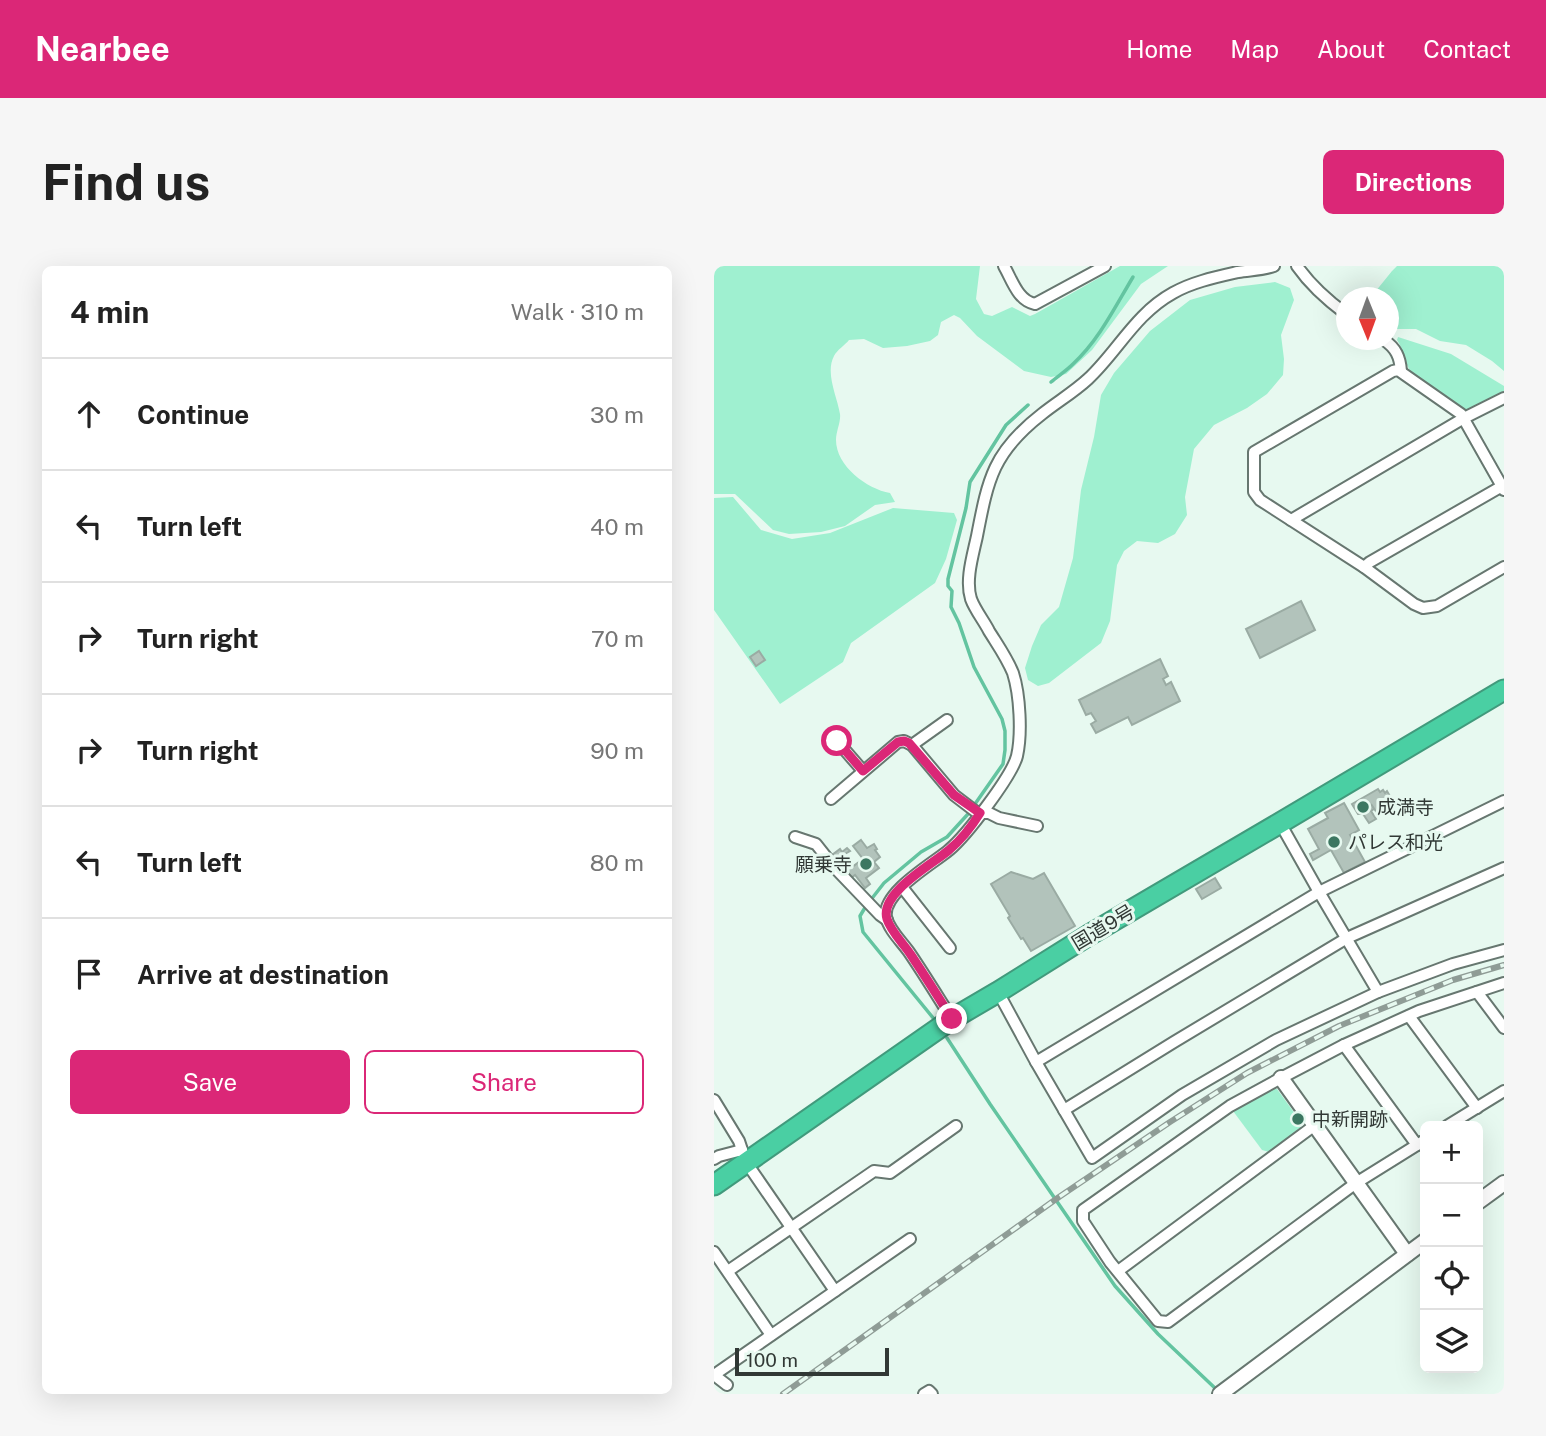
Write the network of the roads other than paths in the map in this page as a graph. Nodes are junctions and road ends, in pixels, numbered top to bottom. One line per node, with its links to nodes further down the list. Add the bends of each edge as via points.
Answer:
1 (1004, 266): 2 (street, via 1022,297 1035,304)
2 (1105, 266)
3 (1274, 266): 21 (street, via 1203,280 1153,304 1087,380 1040,415 1002,454 985,492 971,566 971,598 1013,673 1020,739 1015,765)
4 (1297, 266): 5 (street)
5 (1336, 306)
6 (1394, 350): 7 (street)
7 (1401, 371): 9 (street); 11 (street, via 1393,371 1254,453 1254,492)
8 (1504, 398): 9 (street)
9 (1464, 418): 10 (street); 11 (street)
10 (1503, 487): 12 (street)
11 (1291, 520): 12 (street)
12 (1364, 567): 13 (street, via 1423,608 1437,606)
13 (1504, 568)
14 (1504, 690): 22 (highway, 国道9号)
15 (947, 720): 17 (street)
16 (837, 741): 18 (street)
17 (912, 745): 18 (street, via 898,742); 21 (street, via 954,795)
18 (863, 771): 19 (street)
19 (831, 799)
20 (1504, 801): 27 (street)
21 (975, 810): 23 (street); 26 (street, via 971,827 950,850)
22 (1280, 823): 27 (street); 33 (highway, 国道9号)
23 (1037, 826)
24 (795, 837): 28 (street, via 816,844)
25 (1504, 867): 29 (street)
26 (902, 887): 28 (street, via 887,908); 30 (street)
27 (1319, 892): 29 (street); 40 (street)
28 (887, 920): 37 (street)
29 (1347, 938): 34 (street); 45 (street)
30 (950, 948)
31 (1504, 950): 34 (street)
32 (1504, 983): 35 (street)
33 (998, 992): 37 (highway, 国道9号); 40 (street)
34 (1378, 992): 45 (street, via 1276,1040 1182,1096 1092,1158)
35 (1477, 992): 36 (street); 38 (street)
36 (1409, 1016): 39 (street); 44 (street)
37 (952, 1019): 51 (highway, 国道9号)
38 (1504, 1028)
39 (1343, 1045): 41 (street); 49 (street)
40 (1036, 1062): 45 (street)
41 (1281, 1078): 47 (street); 63 (street, via 1230,1106 1083,1210 1083,1221)
42 (1504, 1091): 44 (street)
43 (716, 1105): 51 (street)
44 (1477, 1108): 46 (street)
45 (1064, 1110)
46 (1455, 1121)
47 (1315, 1125): 53 (street); 63 (street)
48 (956, 1126): 57 (street, via 890,1173 874,1171)
49 (1420, 1142)
50 (1420, 1144): 53 (street)
51 (744, 1156): 52 (street); 55 (highway, 国道9号); 57 (street)
52 (714, 1159)
53 (1356, 1183): 61 (street); 63 (street, via 1168,1322 1158,1321)
54 (1504, 1183): 56 (street)
55 (714, 1185)
56 (1483, 1198)
57 (791, 1228): 62 (street); 64 (street)
58 (910, 1239): 64 (street)
59 (1420, 1245): 61 (street)
60 (714, 1252): 62 (street)
61 (1408, 1254): 70 (street)
62 (728, 1271): 65 (street)
63 (1118, 1271)
64 (835, 1291): 65 (street)
65 (771, 1335): 66 (street)
66 (714, 1375): 67 (street)
67 (727, 1385)
68 (924, 1394): 69 (street)
69 (932, 1394)
70 (1220, 1394)

